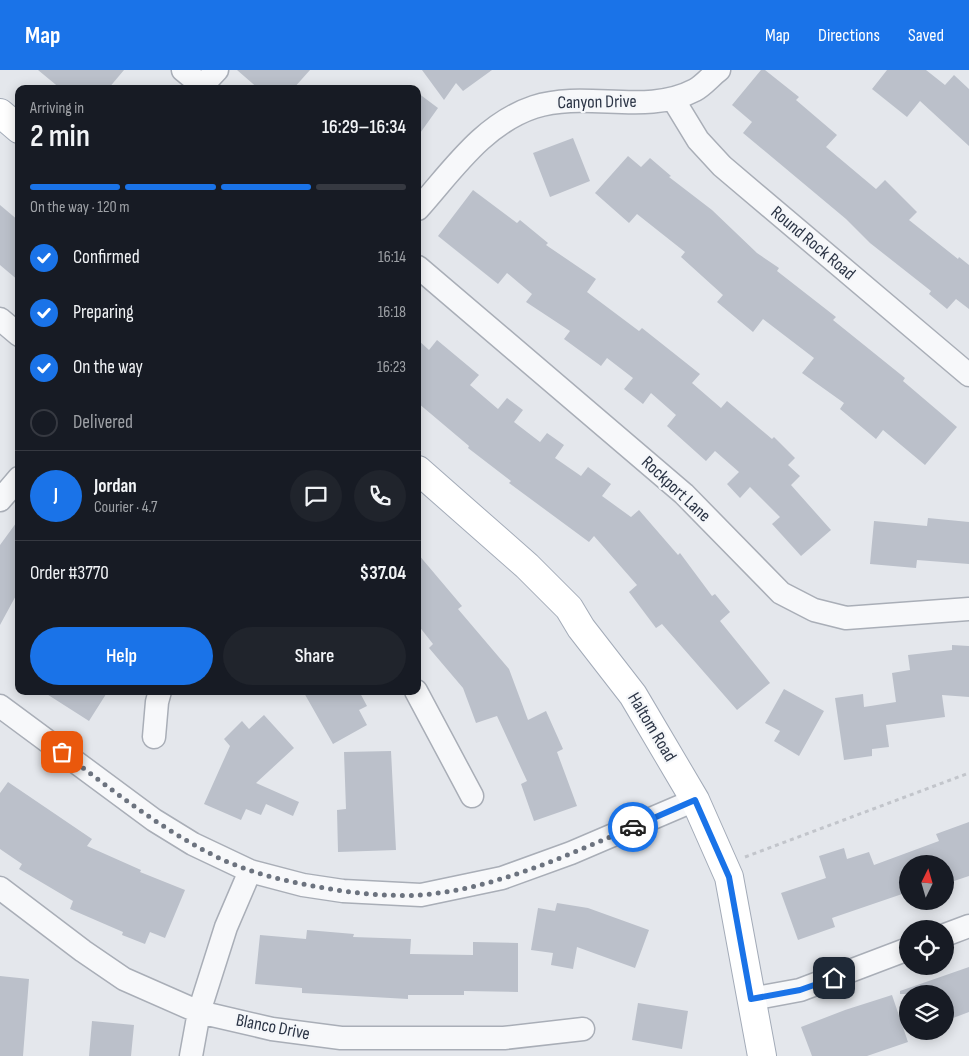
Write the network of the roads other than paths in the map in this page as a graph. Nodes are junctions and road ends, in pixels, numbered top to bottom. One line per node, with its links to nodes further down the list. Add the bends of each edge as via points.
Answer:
1 (183, 70): 3 (street)
2 (719, 70): 4 (street, Canyon Drive, via 697,89)
3 (208, 81)
4 (673, 99): 7 (street, Canyon Drive, via 627,102 572,100 534,107 494,127 479,140); 11 (street, Round Rock Road, via 698,140 722,166)
5 (0, 113): 6 (main road)
6 (15, 126)
7 (421, 206)
8 (421, 270): 15 (street, Rockport Lane, via 684,494 781,593 814,610 846,618)
9 (0, 319): 10 (street)
10 (15, 332)
11 (969, 375)
12 (421, 473): 21 (main road, Haltom Road, via 527,566 569,608 633,695)
13 (15, 483): 14 (street)
14 (0, 500)
15 (969, 610)
16 (159, 695): 19 (street)
17 (418, 695): 20 (street)
18 (0, 706): 22 (street, via 154,820 216,856)
19 (154, 737)
20 (472, 796)
21 (695, 800): 22 (street, via 571,853 502,878 421,895 343,891); 27 (main road, Haltom Road, via 729,877)
22 (250, 871): 28 (street, via 226,926)
23 (0, 888): 28 (street, Blanco Drive, via 124,979)
24 (969, 926): 25 (street)
25 (954, 932)
26 (899, 952): 27 (street, via 800,990)
27 (751, 999): 32 (main road, Haltom Road)
28 (198, 1012): 30 (street, Blanco Drive, via 305,1035); 31 (street)
29 (583, 1029): 30 (street, Blanco Drive)
30 (430, 1047)
31 (191, 1056)
32 (762, 1056)

